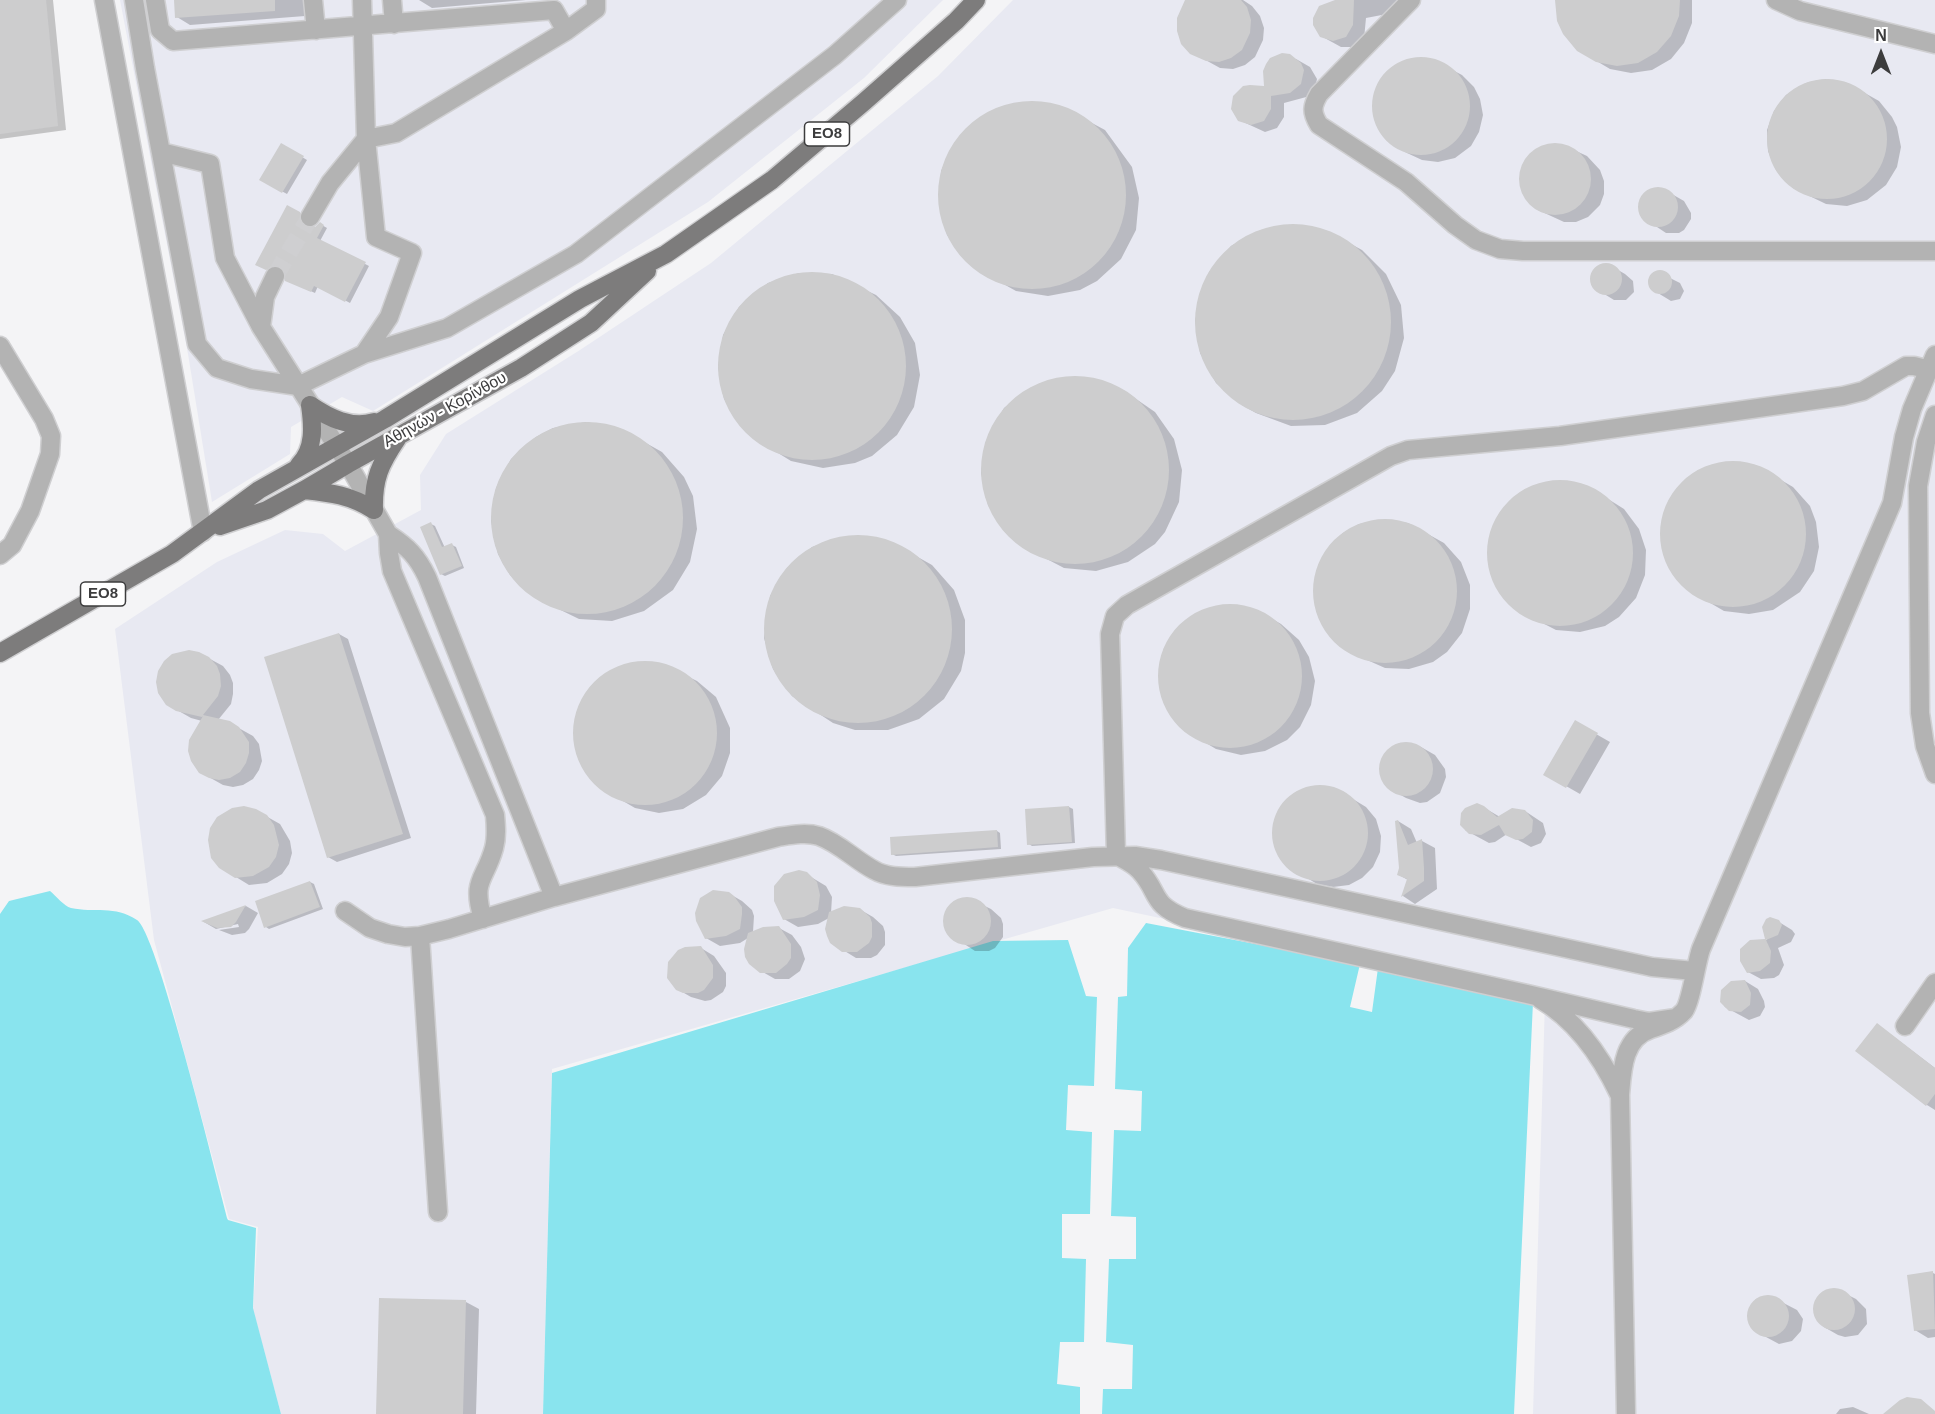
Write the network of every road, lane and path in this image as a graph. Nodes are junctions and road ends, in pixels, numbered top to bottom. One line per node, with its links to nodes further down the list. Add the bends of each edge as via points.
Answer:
1 (104, 0): 40 (street)
2 (134, 0): 19 (street)
3 (155, 0): 15 (street, via 160,30 173,41)
4 (313, 0): 15 (street)
5 (362, 0): 14 (street)
6 (392, 0): 13 (street)
7 (596, 0): 16 (street, via 597,9)
8 (897, 0): 26 (street, via 835,55 576,254 447,327)
9 (976, 0): 22 (main road, Αθηνών - Κορίνθου / ΕΟ8, via 772,180)
10 (1411, 0): 21 (street, via 1319,94 1313,115 1319,124 1406,182 1476,240 1500,249 1522,250)
11 (1776, 0): 17 (street, via 1800,11)
12 (555, 5): 13 (street); 16 (street)
13 (394, 24): 14 (street)
14 (364, 27): 15 (street); 18 (street)
15 (316, 30)
16 (566, 31): 18 (street, via 396,133)
17 (1935, 44)
18 (366, 139): 20 (street, via 330,183); 26 (street, via 376,237 412,253 389,317)
19 (161, 152): 24 (street, via 210,164 225,258); 28 (street, via 197,344 217,368 251,379)
20 (310, 217)
21 (1935, 250)
22 (666, 254): 31 (main road, Αθηνών - Κορίνθου / ΕΟ8, via 580,299); 32 (main road, Αθηνών - Κορίνθου / ΕΟ8, via 591,323)
23 (275, 276): 24 (street, via 265,297)
24 (261, 327): 28 (street)
25 (0, 346): 42 (street, via 51,436 50,454 30,511 12,545)
26 (364, 354): 28 (street)
27 (1932, 362): 33 (street); 45 (street, via 1906,366 1863,391 1843,396 1560,436 1408,450 1127,605 1116,616 1110,634)
28 (298, 386): 29 (street)
29 (310, 405): 31 (main road, via 345,423 365,425); 35 (street); 37 (main road, via 311,441 305,459)
30 (1935, 415): 34 (street)
31 (385, 419): 35 (main road, Αθηνών - Κορίνθου / ΕΟ8)
32 (398, 437): 36 (main road, Αθηνών - Κορίνθου / ΕΟ8); 39 (main road, via 377,475)
33 (1904, 437): 34 (street); 50 (street, via 1898,482 1883,527)
34 (1926, 442): 44 (street, via 1918,486 1920,713 1925,746)
35 (336, 446): 36 (street); 37 (main road, Αθηνών - Κορίνθου / ΕΟ8)
36 (348, 464): 38 (main road, Αθηνών - Κορίνθου / ΕΟ8); 39 (street)
37 (294, 470): 40 (main road, Αθηνών - Κορίνθου / ΕΟ8, via 259,490)
38 (304, 490): 39 (main road, via 343,495); 40 (main road, Αθηνών - Κορίνθου / ΕΟ8, via 267,510)
39 (374, 510): 41 (street)
40 (203, 532): 43 (main road, Αθηνών - Κορίνθου / ΕΟ8, via 172,554)
41 (388, 534): 46 (street, via 405,545 427,578); 48 (street, via 392,571 495,814 494,849 477,895)
42 (0, 555)
43 (0, 653)
44 (1935, 774)
45 (1116, 855): 46 (street, via 895,877 876,871 818,836 799,834); 50 (street, via 1161,860 1652,967); 52 (street, via 1141,872 1159,903 1185,918)
46 (554, 897): 48 (street)
47 (345, 911): 49 (street, via 370,928 388,934)
48 (483, 920): 49 (street)
49 (420, 936): 56 (street)
50 (1694, 971): 53 (street, via 1688,1004)
51 (1935, 983): 54 (street)
52 (1527, 994): 53 (street, via 1649,1022); 55 (street, via 1550,1005 1588,1041)
53 (1676, 1018): 55 (street, via 1634,1040 1626,1054)
54 (1905, 1026)
55 (1620, 1095): 57 (street)
56 (438, 1212)
57 (1626, 1414)

